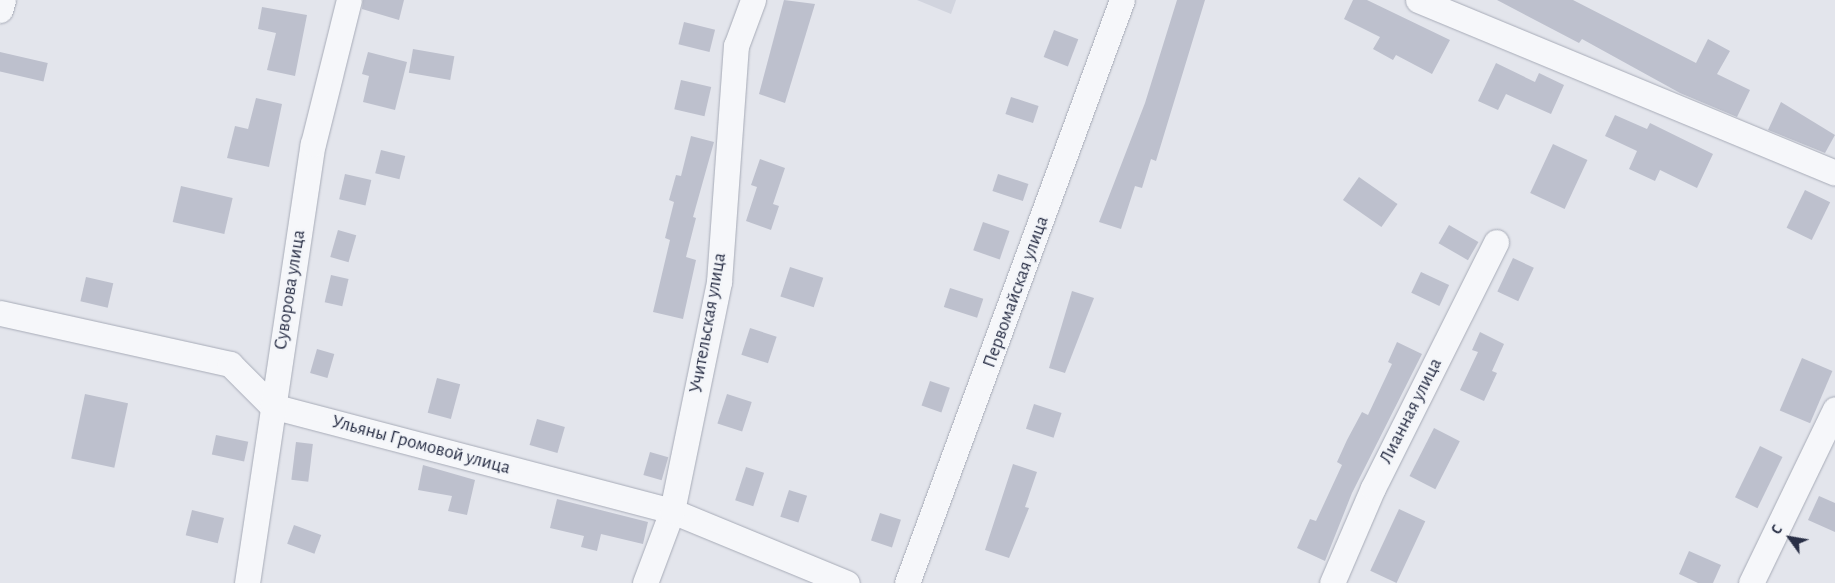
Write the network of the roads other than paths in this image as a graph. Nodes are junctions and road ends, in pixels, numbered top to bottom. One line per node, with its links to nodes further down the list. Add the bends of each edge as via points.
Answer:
1 (3, 0): 6 (street)
2 (348, 0): 10 (street, Суворова улица, via 312,144)
3 (754, 0): 12 (street, Учительская улица, via 736,46 719,282)
4 (1122, 0): 16 (street, Первомайская улица)
5 (1418, 0): 7 (street)
6 (0, 10)
7 (1835, 173)
8 (1496, 242): 17 (street, Лианная улица, via 1373,488)
9 (0, 313): 10 (street, via 230,364)
10 (272, 406): 12 (street, Ульяны Громовой улица); 13 (street, Суворова улица)
11 (1835, 409): 18 (street)
12 (672, 511): 14 (street, Учительская улица); 15 (street, Ульяны Громовой улица)
13 (247, 583)
14 (646, 583)
15 (847, 583)
16 (907, 583)
17 (1332, 583)
18 (1751, 583)

